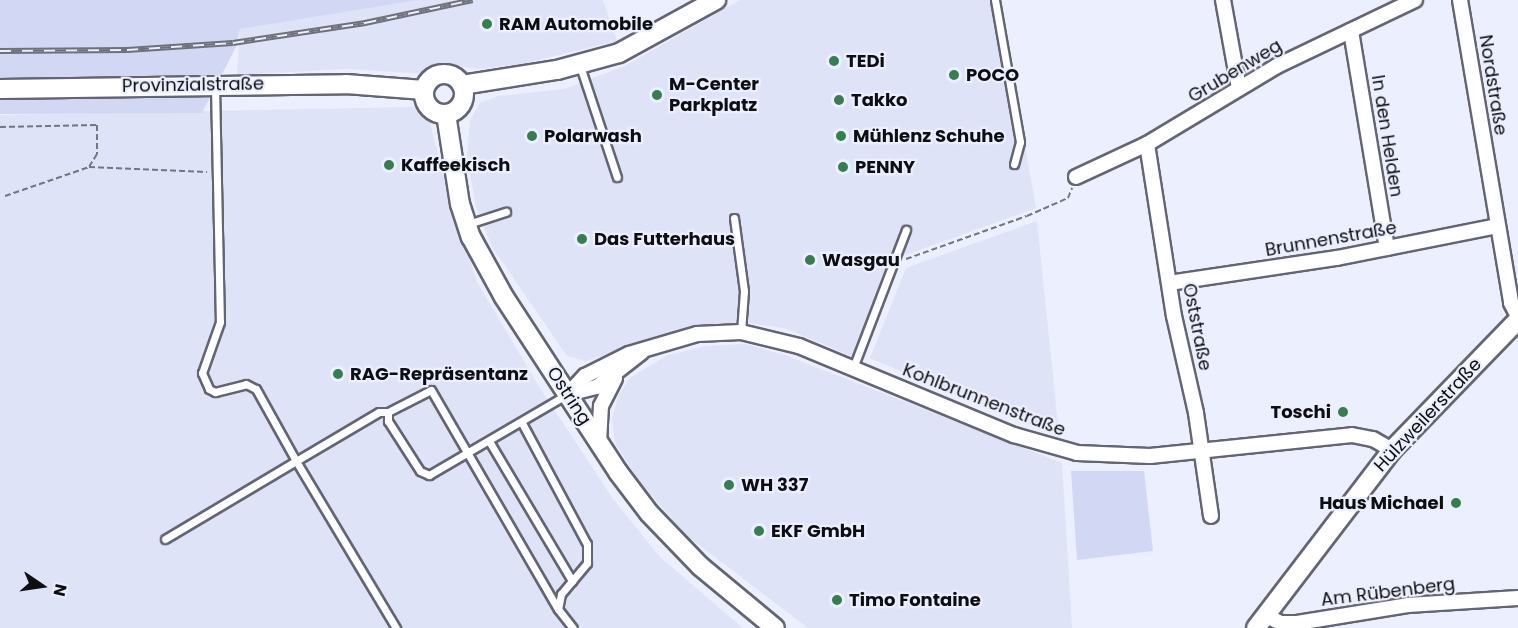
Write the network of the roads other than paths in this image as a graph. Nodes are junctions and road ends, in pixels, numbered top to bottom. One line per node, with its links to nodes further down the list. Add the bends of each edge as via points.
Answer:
1 (716, 0): 7 (street, via 649,39)
2 (995, 0): 15 (lane, via 1020,142)
3 (1223, 0): 10 (street)
4 (1415, 0): 6 (street, Grubenweg)
5 (1460, 0): 21 (street, Nordstraße)
6 (1351, 31): 10 (street, Grubenweg); 23 (street, In den Helden)
7 (580, 65): 9 (street); 16 (lane)
8 (215, 84): 11 (street, Provinzialstraße); 12 (street, Provinzialstraße, via 386,85); 38 (lane, via 220,322 202,373 208,388 215,392 246,384 256,389)
9 (462, 85): 12 (street, via 454,77 442,74 431,79); 13 (street, via 462,104)
10 (1239, 88): 14 (street, Grubenweg)
11 (0, 89)
12 (424, 90): 13 (street, via 429,108)
13 (446, 114): 20 (street, Ostring)
14 (1147, 144): 17 (street, Grubenweg); 24 (street, Oststraße)
15 (1014, 164)
16 (617, 177)
17 (1076, 177)
18 (506, 212): 20 (lane)
19 (735, 218): 26 (lane, via 744,291)
20 (467, 224): 30 (street, Ostring, via 504,297)
21 (1497, 226): 23 (street, Brunnenstraße); 25 (street, Nordstraße, via 1511,303)
22 (906, 230): 28 (lane)
23 (1387, 248): 24 (street, Brunnenstraße)
24 (1169, 283): 35 (street, Oststraße)
25 (1518, 318): 36 (street, Hülzweilerstraße)
26 (741, 332): 27 (street, Kohlbrunnenstraße, via 697,334); 28 (street, Kohlbrunnenstraße, via 778,339)
27 (642, 352): 29 (street, Kohlbrunnenstraße); 30 (street, Kohlbrunnenstraße, via 594,371)
28 (853, 368): 35 (street, Kohlbrunnenstraße, via 1052,447 1125,457)
29 (618, 373): 30 (street, Kohlbrunnenstraße, via 587,392); 34 (street, Kohlbrunnenstraße, via 601,406)
30 (568, 394): 32 (lane); 34 (street, Ostring)
31 (388, 412): 37 (lane, via 431,390); 37 (lane, via 388,421 420,471 429,475); 38 (lane, via 379,412)
32 (522, 423): 33 (lane); 41 (lane, via 587,544 587,563)
33 (489, 441): 37 (lane); 41 (lane)
34 (599, 443): 47 (street, Ostring, via 673,539)
35 (1202, 450): 36 (street, Kohlbrunnenstraße, via 1352,435 1373,439); 39 (street, Oststraße)
36 (1392, 450): 44 (street, Hülzweilerstraße)
37 (468, 452): 43 (lane)
38 (296, 461): 40 (lane); 45 (lane)
39 (1211, 516)
40 (165, 539)
41 (572, 581): 43 (lane, via 561,594)
42 (1518, 598): 44 (street, Am Rübenberg, via 1408,605 1297,623)
43 (558, 609): 46 (lane)
44 (1261, 622)
45 (396, 628)
46 (573, 628)
47 (775, 628)

